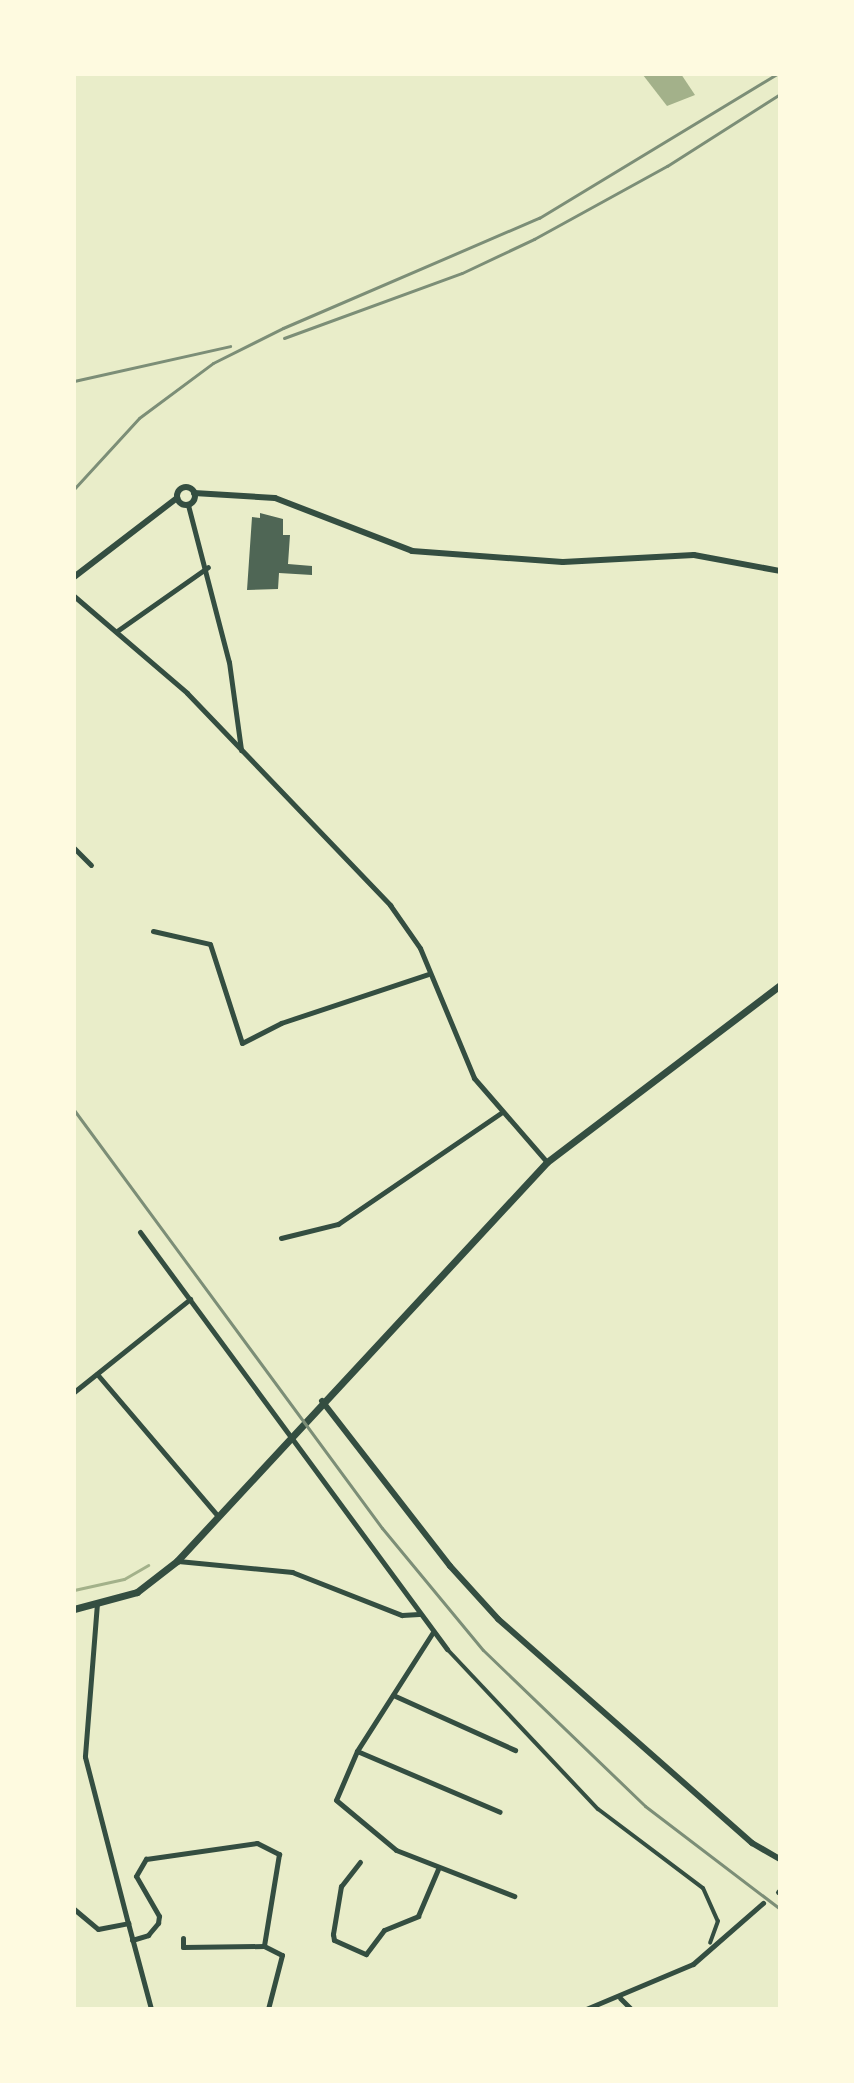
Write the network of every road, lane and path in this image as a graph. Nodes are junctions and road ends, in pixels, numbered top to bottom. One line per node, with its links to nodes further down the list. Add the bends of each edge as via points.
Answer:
1 (194, 493): 2 (street, via 182,488); 3 (street); 5 (street, via 275,498 412,551 563,562 694,555)
2 (177, 498): 3 (street); 6 (street)
3 (188, 505): 4 (street)
4 (208, 567): 8 (street); 9 (street)
5 (780, 571)
6 (74, 577)
7 (74, 596): 8 (street)
8 (117, 631): 9 (street)
9 (242, 751): 13 (street, via 390,905 420,948)
10 (74, 848): 11 (street)
11 (91, 865)
12 (153, 931): 13 (street, via 210,944 242,1043 281,1023)
13 (428, 974): 15 (street, via 474,1078)
14 (780, 985): 16 (main road)
15 (501, 1113): 16 (street); 18 (street, via 338,1224)
16 (547, 1162): 22 (main road)
17 (140, 1232): 19 (street)
18 (281, 1238)
19 (190, 1299): 20 (street); 23 (street)
20 (97, 1374): 21 (street); 24 (street)
21 (74, 1392)
22 (322, 1401): 23 (main road); 35 (street, via 490,1611 752,1843)
23 (290, 1436): 24 (main road); 28 (street)
24 (218, 1516): 25 (main road)
25 (177, 1561): 26 (main road, via 137,1592); 28 (street, via 292,1572 402,1615)
26 (97, 1603): 27 (main road); 41 (street, via 85,1757)
27 (74, 1608)
28 (419, 1614): 29 (street)
29 (433, 1632): 30 (street); 31 (street)
30 (447, 1649): 44 (street, via 598,1809 703,1888 718,1921)
31 (393, 1695): 32 (street); 33 (street)
32 (515, 1750)
33 (357, 1751): 34 (street); 37 (street, via 336,1800 396,1850)
34 (500, 1812)
35 (780, 1859)
36 (360, 1862): 37 (street, via 341,1886 333,1934 334,1940 366,1954 384,1930 418,1916)
37 (438, 1869): 38 (street)
38 (514, 1896)
39 (763, 1903): 46 (street, via 713,1951)
40 (74, 1909): 41 (street, via 98,1929)
41 (128, 1923): 43 (street)
42 (183, 1938): 45 (street, via 183,1947)
43 (132, 1940): 45 (street, via 148,1935 158,1923 136,1876 146,1859 257,1843 279,1854); 47 (street)
44 (710, 1943)
45 (264, 1946): 48 (street, via 282,1955)
46 (620, 1998): 49 (street); 50 (street)
47 (151, 2009)
48 (268, 2009)
49 (586, 2009)
50 (631, 2009)

